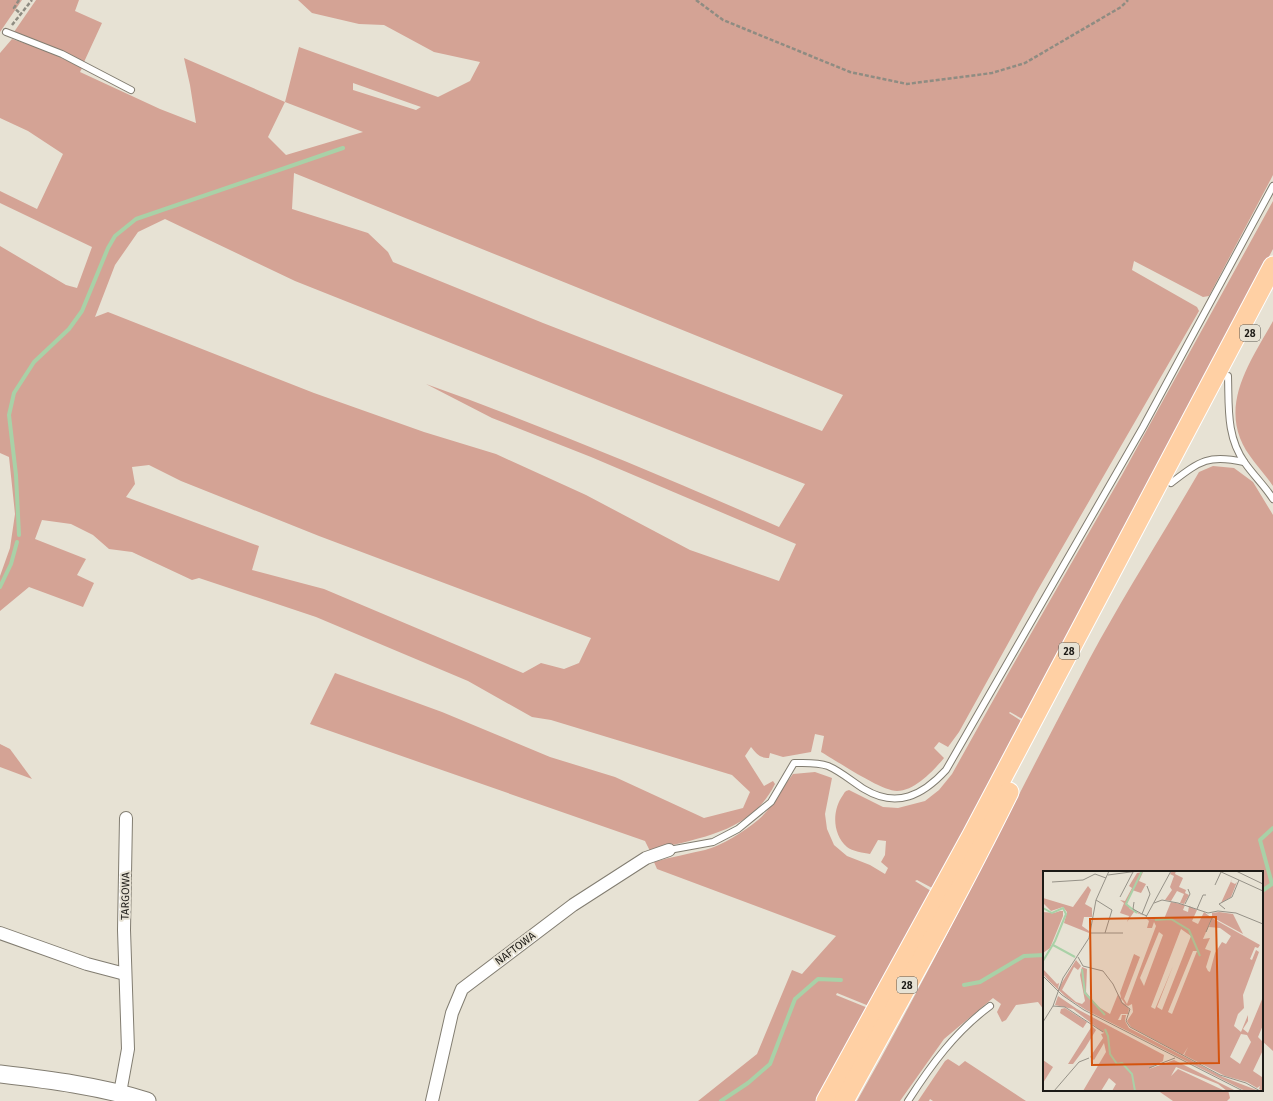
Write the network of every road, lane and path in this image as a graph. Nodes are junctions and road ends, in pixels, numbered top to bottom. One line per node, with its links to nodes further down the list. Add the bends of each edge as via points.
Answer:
1 (19, 0): 5 (path, via 14,8)
2 (32, 0): 5 (path)
3 (696, 0): 4 (path, via 723,20 850,72 907,84 992,73 1025,62)
4 (1128, 0)
5 (21, 14): 6 (path)
6 (6, 32): 7 (lane, via 62,54)
7 (131, 90)
8 (1273, 186): 16 (lane, via 1143,427 946,770 932,785 916,795 898,799 866,791 828,766 794,763 771,802 738,829 714,842)
9 (1273, 266): 24 (main road, 28, via 972,835)
10 (1273, 291): 11 (main road, 28)
11 (1228, 376): 12 (lane, via 1228,419); 13 (main road, 28)
12 (1244, 462): 13 (lane, via 1221,459 1201,461); 14 (lane)
13 (1171, 483): 25 (main road, 28, via 940,927)
14 (1273, 500)
15 (126, 818): 18 (street, TARGOWA)
16 (668, 850): 23 (street, NAFTOWA, via 646,858 573,905 462,989 452,1013)
17 (0, 933): 18 (street, via 87,964)
18 (125, 974): 21 (street, TARGOWA, via 128,997 128,1049)
19 (990, 1006): 26 (lane, via 971,1020 948,1044)
20 (0, 1074): 21 (street, via 80,1084)
21 (120, 1093): 22 (street)
22 (147, 1101)
23 (432, 1101)
24 (826, 1101)
25 (844, 1101)
26 (908, 1101)

